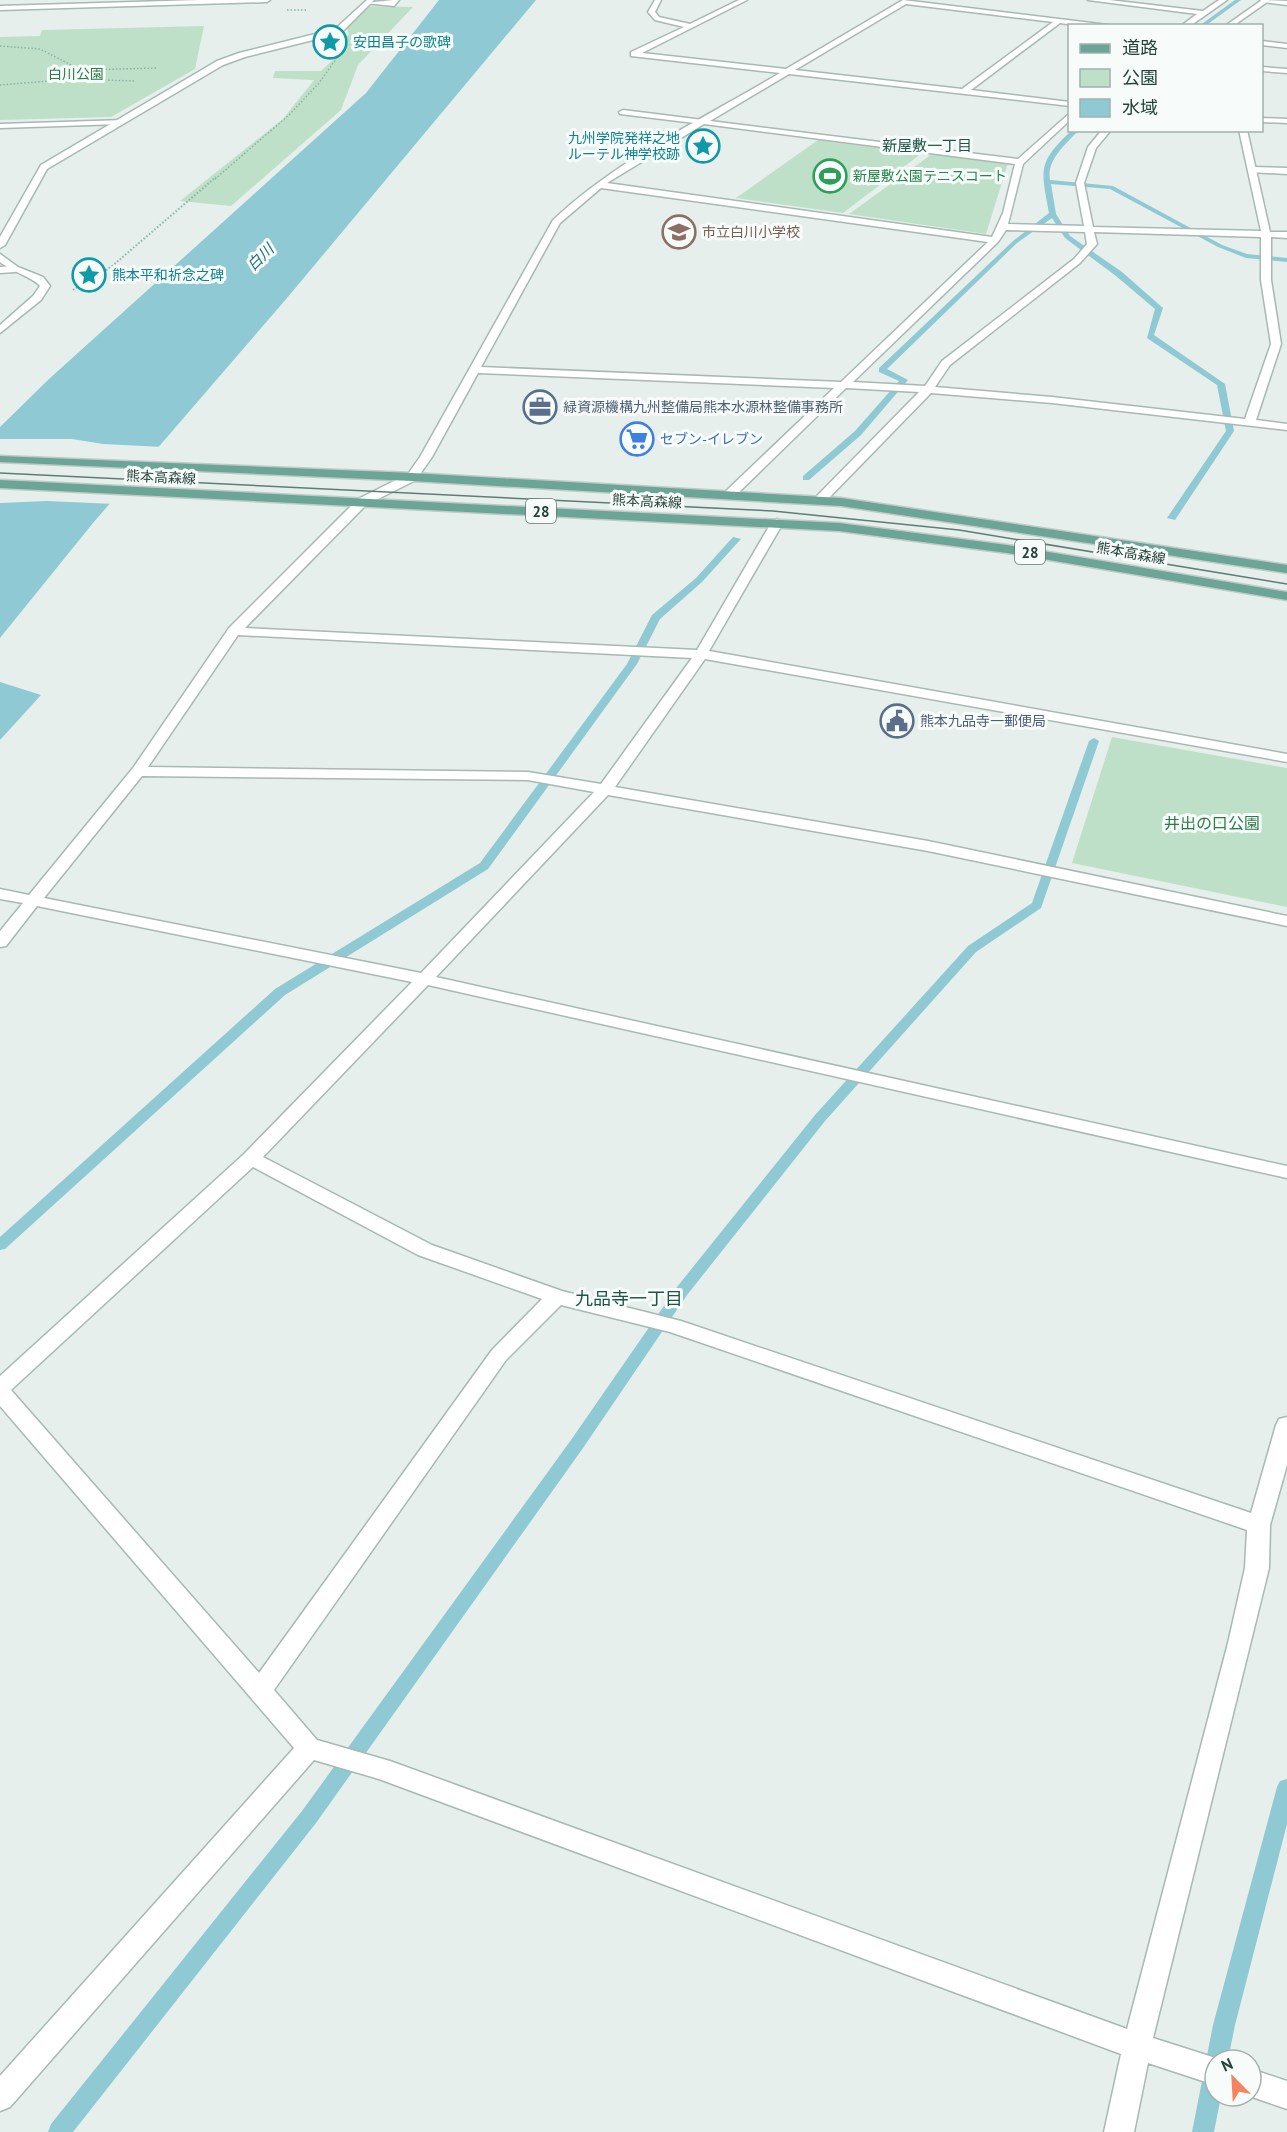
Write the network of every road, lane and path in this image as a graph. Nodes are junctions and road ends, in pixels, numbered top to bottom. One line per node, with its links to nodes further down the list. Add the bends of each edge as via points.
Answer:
1 (267, 0): 7 (street)
2 (658, 0): 19 (street, via 651,12 657,19)
3 (744, 0): 19 (street)
4 (1091, 0): 14 (street)
5 (1224, 0): 14 (street)
6 (1265, 0): 12 (street); 18 (street)
7 (219, 1): 11 (street)
8 (906, 1): 15 (street); 27 (street)
9 (370, 2): 10 (street); 37 (street, via 338,31 220,63)
10 (397, 2)
11 (72, 3): 13 (street)
12 (1287, 3)
13 (0, 8)
14 (1204, 13): 17 (street)
15 (1058, 21): 16 (street); 31 (street)
16 (1087, 24)
17 (1187, 24)
18 (1231, 24)
19 (692, 26): 27 (street, via 634,54)
20 (1263, 43): 22 (street)
21 (0, 46): 26 (path, via 41,49)
22 (1287, 46)
23 (340, 54): 55 (path, via 289,116 111,267)
24 (159, 68): 26 (path)
25 (1263, 69): 28 (street)
26 (81, 70): 29 (path, via 103,80); 30 (path, via 49,81)
27 (791, 71): 31 (street); 38 (street)
28 (1287, 71)
29 (137, 81)
30 (0, 85)
31 (965, 91): 32 (street)
32 (1068, 104)
33 (623, 112): 38 (street)
34 (1068, 117): 42 (street)
35 (1263, 120): 36 (street)
36 (1287, 121)
37 (121, 122): 39 (street); 51 (street, via 44,166)
38 (703, 122): 42 (street); 45 (street, via 628,164)
39 (0, 126)
40 (1105, 132): 47 (street, via 1092,147 1080,183)
41 (1242, 132): 43 (street)
42 (1020, 162): 46 (street)
43 (1252, 170): 44 (street); 48 (street)
44 (1287, 171)
45 (600, 185): 50 (street); 57 (street, via 580,196 556,222)
46 (1005, 227): 47 (street); 50 (street)
47 (1091, 229): 48 (street); 59 (street, via 1092,244 1077,261 946,363)
48 (1266, 234): 49 (street); 60 (street, via 1266,280 1276,344)
49 (1287, 235)
50 (995, 240): 58 (street)
51 (0, 245)
52 (0, 257): 53 (street)
53 (15, 269): 54 (street); 56 (street, via 40,279 45,286)
54 (0, 270)
55 (72, 291)
56 (0, 330)
57 (473, 370): 58 (street); 63 (street)
58 (842, 386): 59 (street); 65 (street)
59 (928, 390): 60 (street); 66 (street)
60 (1248, 421): 61 (street)
61 (1287, 427)
62 (0, 459): 63 (main road, 熊本高森線 / 28)
63 (412, 477): 65 (main road, 熊本高森線 / 28); 67 (street)
64 (0, 484): 67 (main road, 熊本高森線 / 28)
65 (730, 494): 66 (main road, 熊本高森線 / 28)
66 (820, 500): 69 (main road, 熊本高森線 / 28, via 1100,538)
67 (362, 502): 68 (main road, 熊本高森線 / 28); 71 (street)
68 (774, 523): 70 (main road, 熊本高森線 / 28, via 938,538); 72 (street)
69 (1287, 569)
70 (1287, 596)
71 (234, 631): 72 (street); 74 (street)
72 (701, 654): 73 (street); 75 (street)
73 (1287, 758)
74 (138, 771): 75 (street, via 528,776); 77 (street)
75 (606, 788): 78 (street, via 928,846); 80 (street)
76 (0, 894): 77 (street)
77 (34, 901): 79 (street); 80 (street)
78 (1287, 921)
79 (0, 942)
80 (424, 979): 81 (street); 82 (street)
81 (251, 1158): 83 (street, via 425,1250); 84 (street)
82 (1287, 1172)
83 (557, 1297): 86 (street, via 674,1326); 87 (street, via 499,1355)
84 (0, 1390): 87 (street)
85 (1287, 1425): 86 (street)
86 (1259, 1525): 89 (street, via 1257,1568 1240,1643)
87 (260, 1690): 88 (street)
88 (309, 1748): 89 (street, via 483,1805); 93 (street)
89 (1137, 2046): 90 (street); 94 (street)
90 (1203, 2067)
91 (1263, 2087): 92 (street)
92 (1287, 2095)
93 (0, 2097)
94 (1119, 2132)

